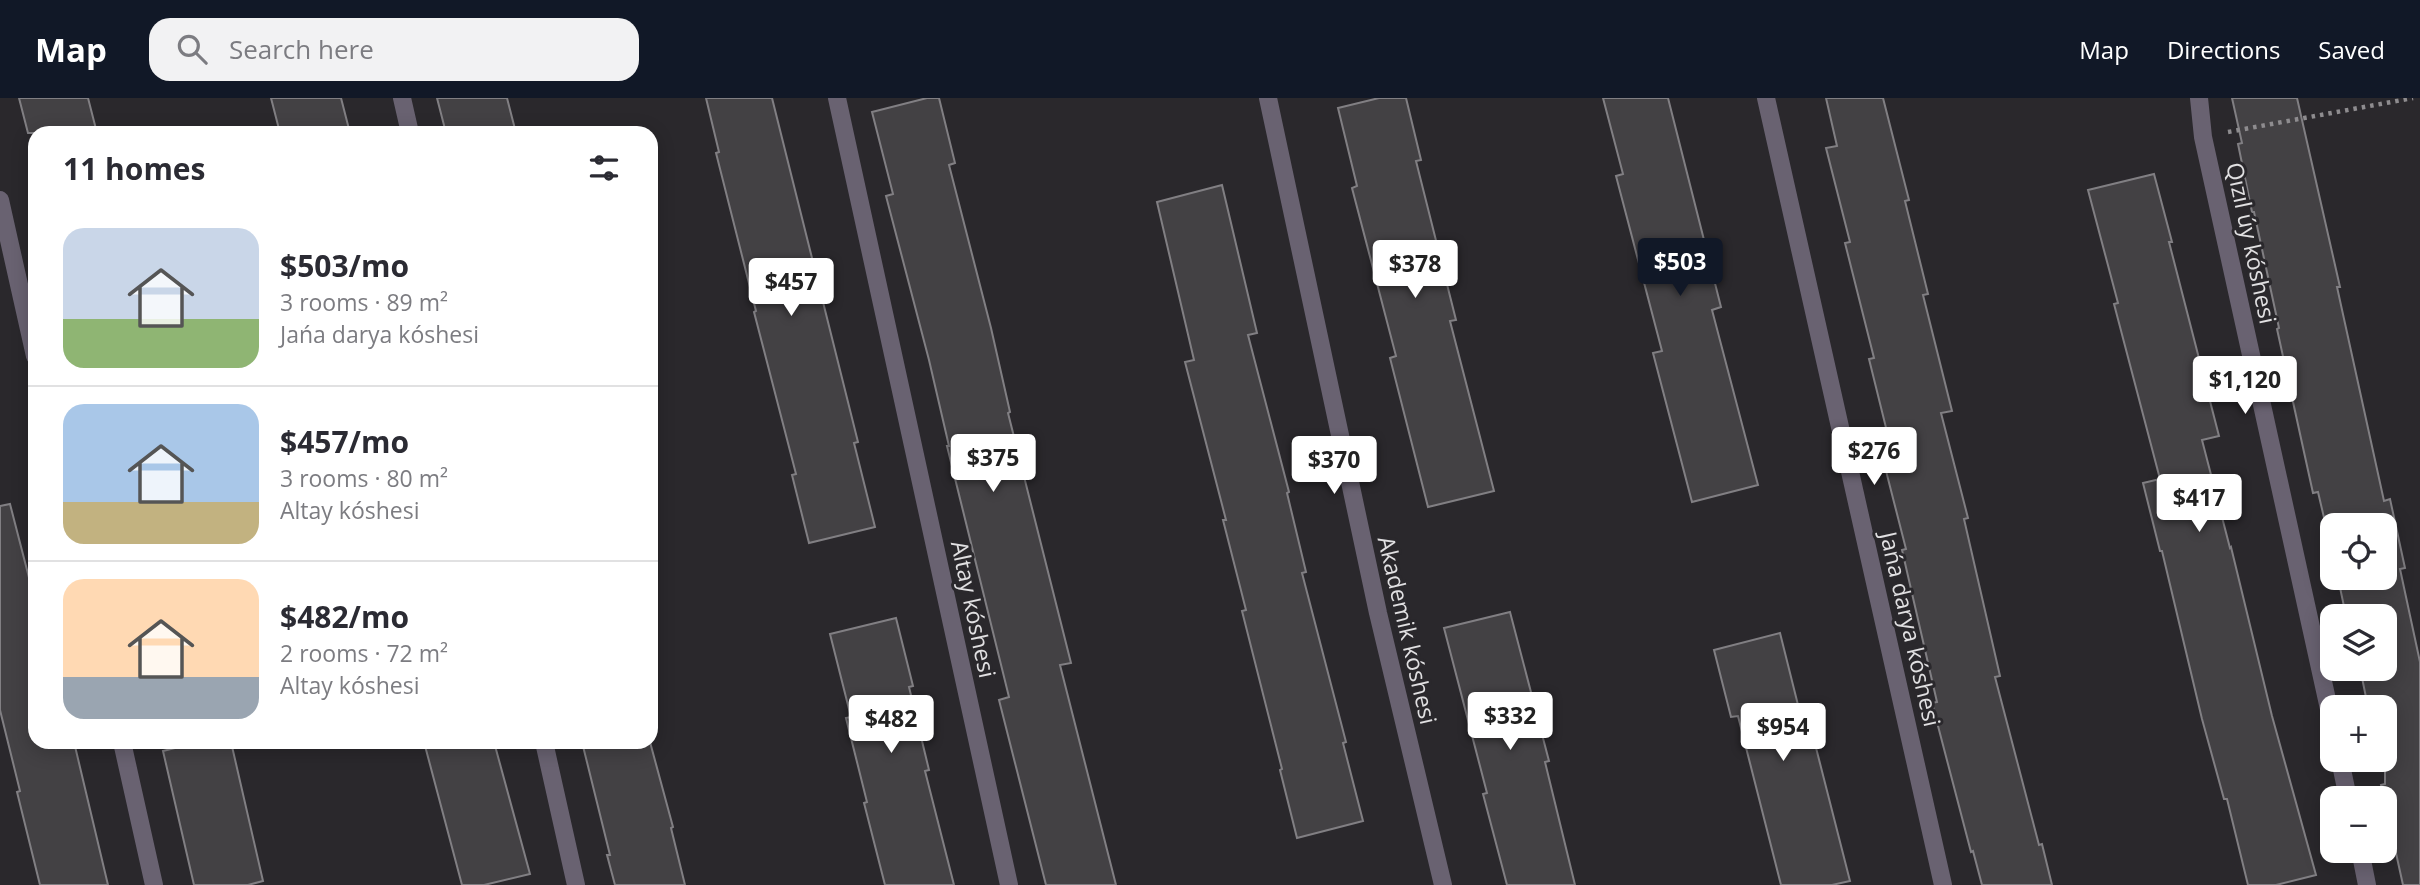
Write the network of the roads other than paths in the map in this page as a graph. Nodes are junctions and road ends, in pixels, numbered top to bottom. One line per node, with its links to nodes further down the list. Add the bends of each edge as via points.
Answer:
1 (402, 98): 6 (street)
2 (837, 98): 15 (street, Altay kóshesi)
3 (1268, 98): 16 (street, Akademik kóshesi, via 1378,613)
4 (1766, 98): 17 (street, Jańa darya kóshesi)
5 (2199, 98): 9 (street, Qızıl úy kóshesi, via 2203,137)
6 (408, 126)
7 (0, 200): 8 (street)
8 (28, 325)
9 (2326, 695)
10 (124, 749): 13 (street)
11 (546, 749): 14 (street)
12 (2363, 863): 18 (street)
13 (154, 885)
14 (576, 885)
15 (1009, 885)
16 (1443, 885)
17 (1943, 885)
18 (2367, 885)

